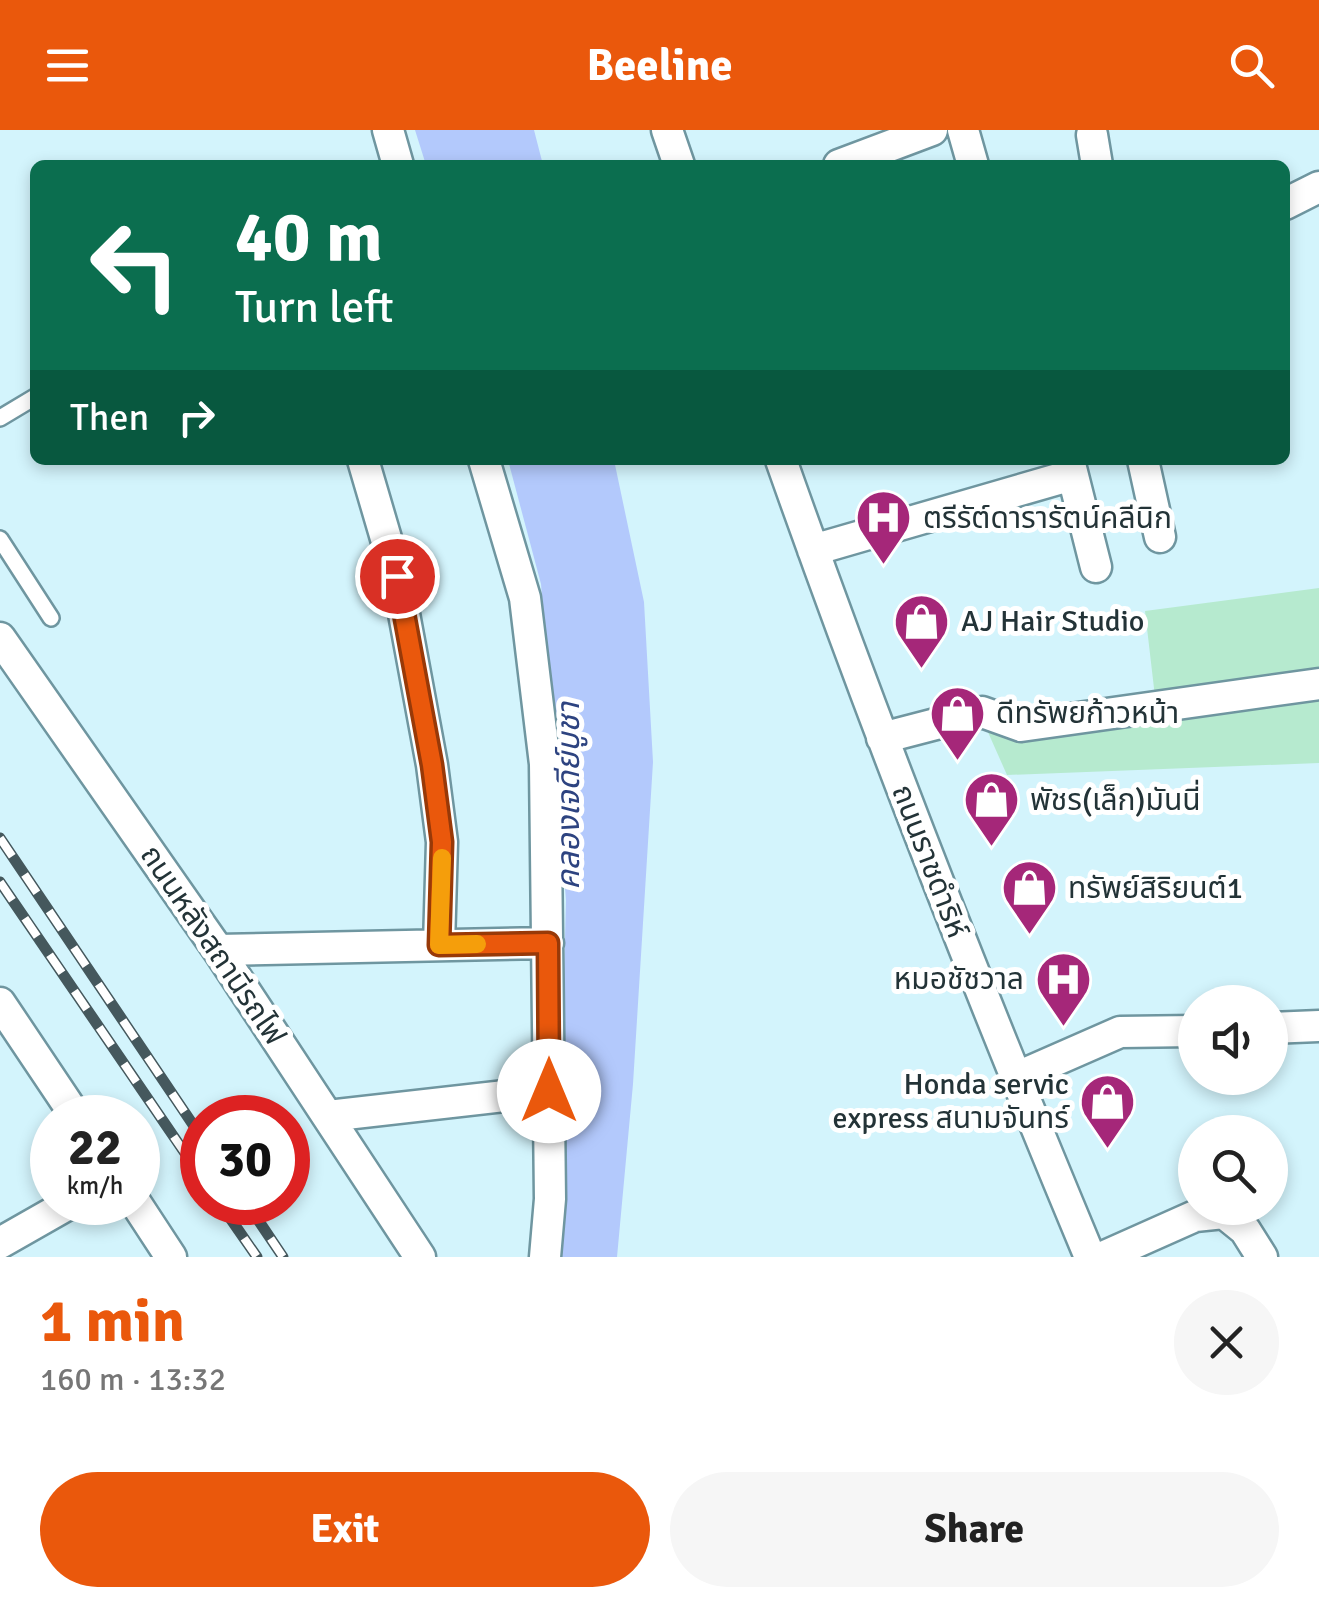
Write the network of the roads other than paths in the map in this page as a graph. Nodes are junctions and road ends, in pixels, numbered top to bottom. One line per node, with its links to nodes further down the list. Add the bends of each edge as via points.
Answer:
1 (388, 130): 5 (street)
2 (666, 130): 6 (street)
3 (932, 130): 7 (street)
4 (963, 130): 8 (street)
5 (397, 160)
6 (678, 160)
7 (851, 160)
8 (972, 160)
9 (1319, 187): 10 (street)
10 (1290, 202)
11 (30, 400): 12 (lane)
12 (0, 418)
13 (364, 465): 27 (street, via 397,576 432,765 442,842)
14 (485, 465): 26 (street, via 525,598 546,764)
15 (783, 465): 20 (street, ถนนราชดำริห์)
16 (1143, 465): 18 (street)
17 (1070, 467): 20 (street); 21 (street)
18 (1160, 537)
19 (0, 539): 22 (lane)
20 (812, 550): 25 (street, ถนนราชดำริห์)
21 (1096, 567)
22 (50, 618)
23 (0, 638): 28 (street, ถนนหลังสถานีรถไฟ)
24 (1319, 684): 25 (street, via 1020,726 982,712)
25 (882, 738): 34 (street, ถนนราชดำริห์)
26 (548, 943): 27 (street); 35 (street)
27 (439, 945): 28 (street)
28 (218, 950): 37 (street, ถนนหลังสถานีรถไฟ)
29 (0, 1003): 33 (street)
30 (1319, 1026): 31 (street)
31 (1288, 1027)
32 (1178, 1030): 34 (street, via 1120,1032)
33 (11, 1042): 36 (street)
34 (1015, 1078): 44 (street, ถนนราชดำริห์)
35 (549, 1091): 37 (street); 43 (street)
36 (57, 1095)
37 (328, 1116): 42 (street, ถนนหลังสถานีรถไฟ)
38 (32, 1225): 40 (street)
39 (150, 1225): 41 (street)
40 (0, 1243)
41 (172, 1257)
42 (420, 1257)
43 (546, 1257)
44 (1090, 1257)
45 (1104, 1257): 46 (street, via 1194,1216 1224,1213)
46 (1262, 1257)

